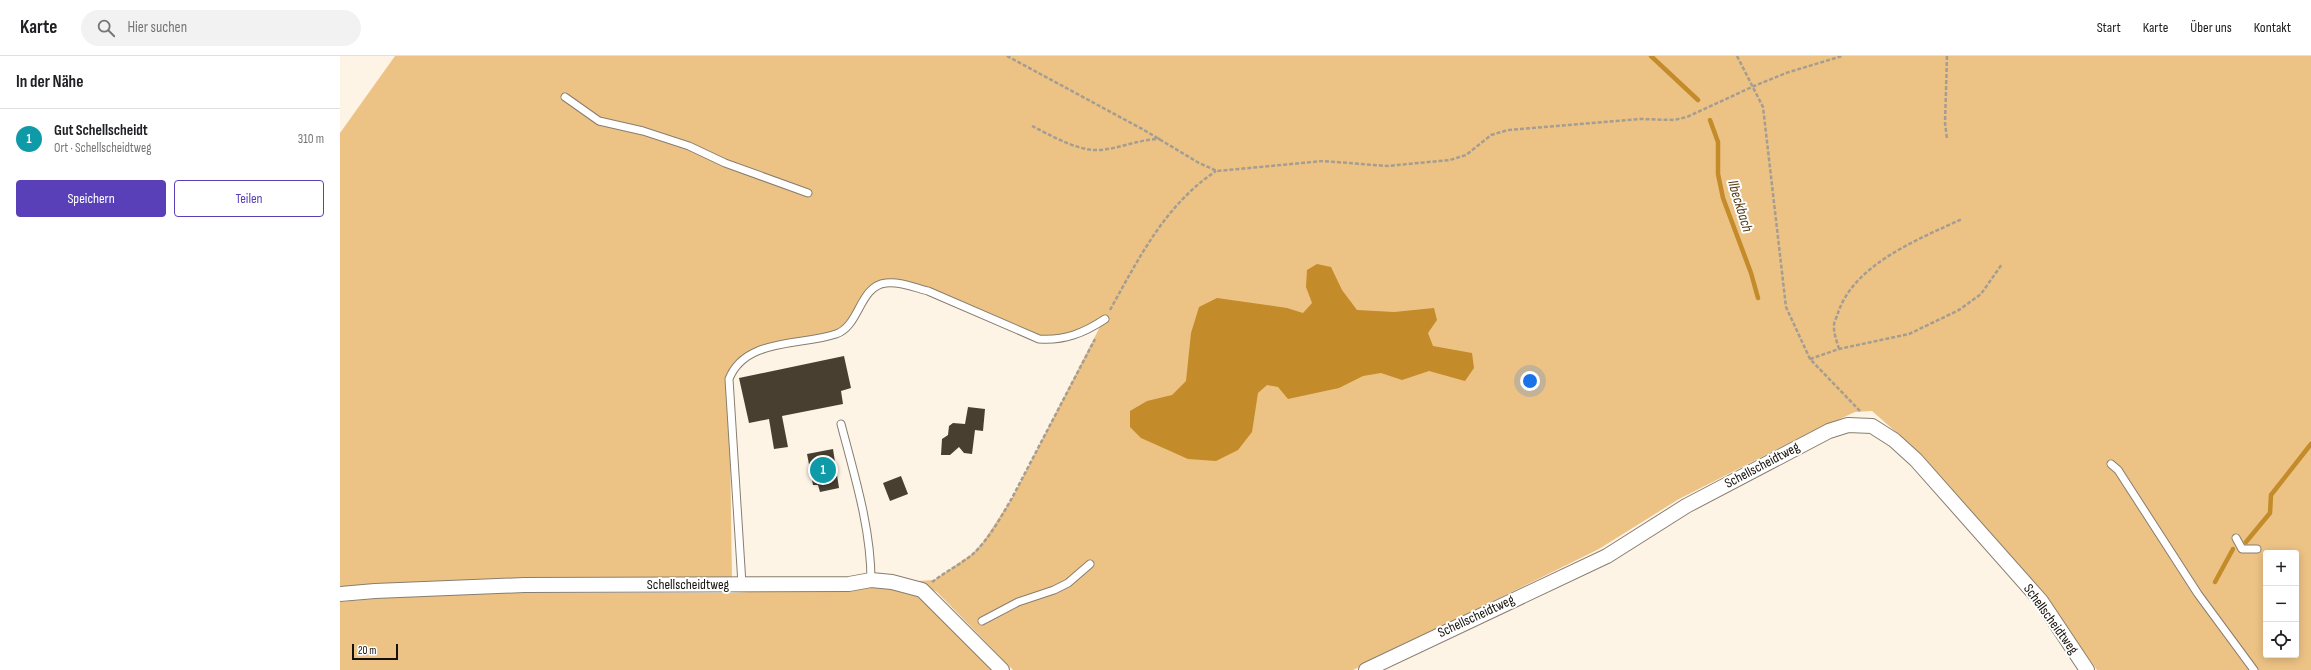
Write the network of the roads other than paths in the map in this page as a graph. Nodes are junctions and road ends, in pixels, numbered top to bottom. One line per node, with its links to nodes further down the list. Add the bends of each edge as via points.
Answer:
1 (565, 97): 2 (lane, via 599,121 643,131 689,146 725,163)
2 (808, 193)
3 (1105, 318): 10 (lane, via 1089,329 1067,338 1039,339 928,291 886,283 868,294 854,318 839,333 748,354 738,362 729,380)
4 (842, 424): 9 (lane, via 860,502 871,564)
5 (2111, 464): 16 (lane, via 2118,470 2198,594)
6 (2236, 538): 7 (lane, via 2242,549)
7 (2257, 549)
8 (1090, 564): 12 (lane, via 1068,583 1018,602)
9 (871, 580): 10 (street, Schellscheidtweg, via 849,584); 13 (street, Schellscheidtweg, via 904,584 922,590)
10 (742, 584): 11 (street, Schellscheidtweg, via 524,585)
11 (340, 594)
12 (982, 621)
13 (1002, 670)
14 (1366, 670): 15 (street, Schellscheidtweg, via 1606,556 1686,506 1829,430 1863,424 1884,433 1916,460 2041,601)
15 (2087, 670)
16 (2254, 670)

